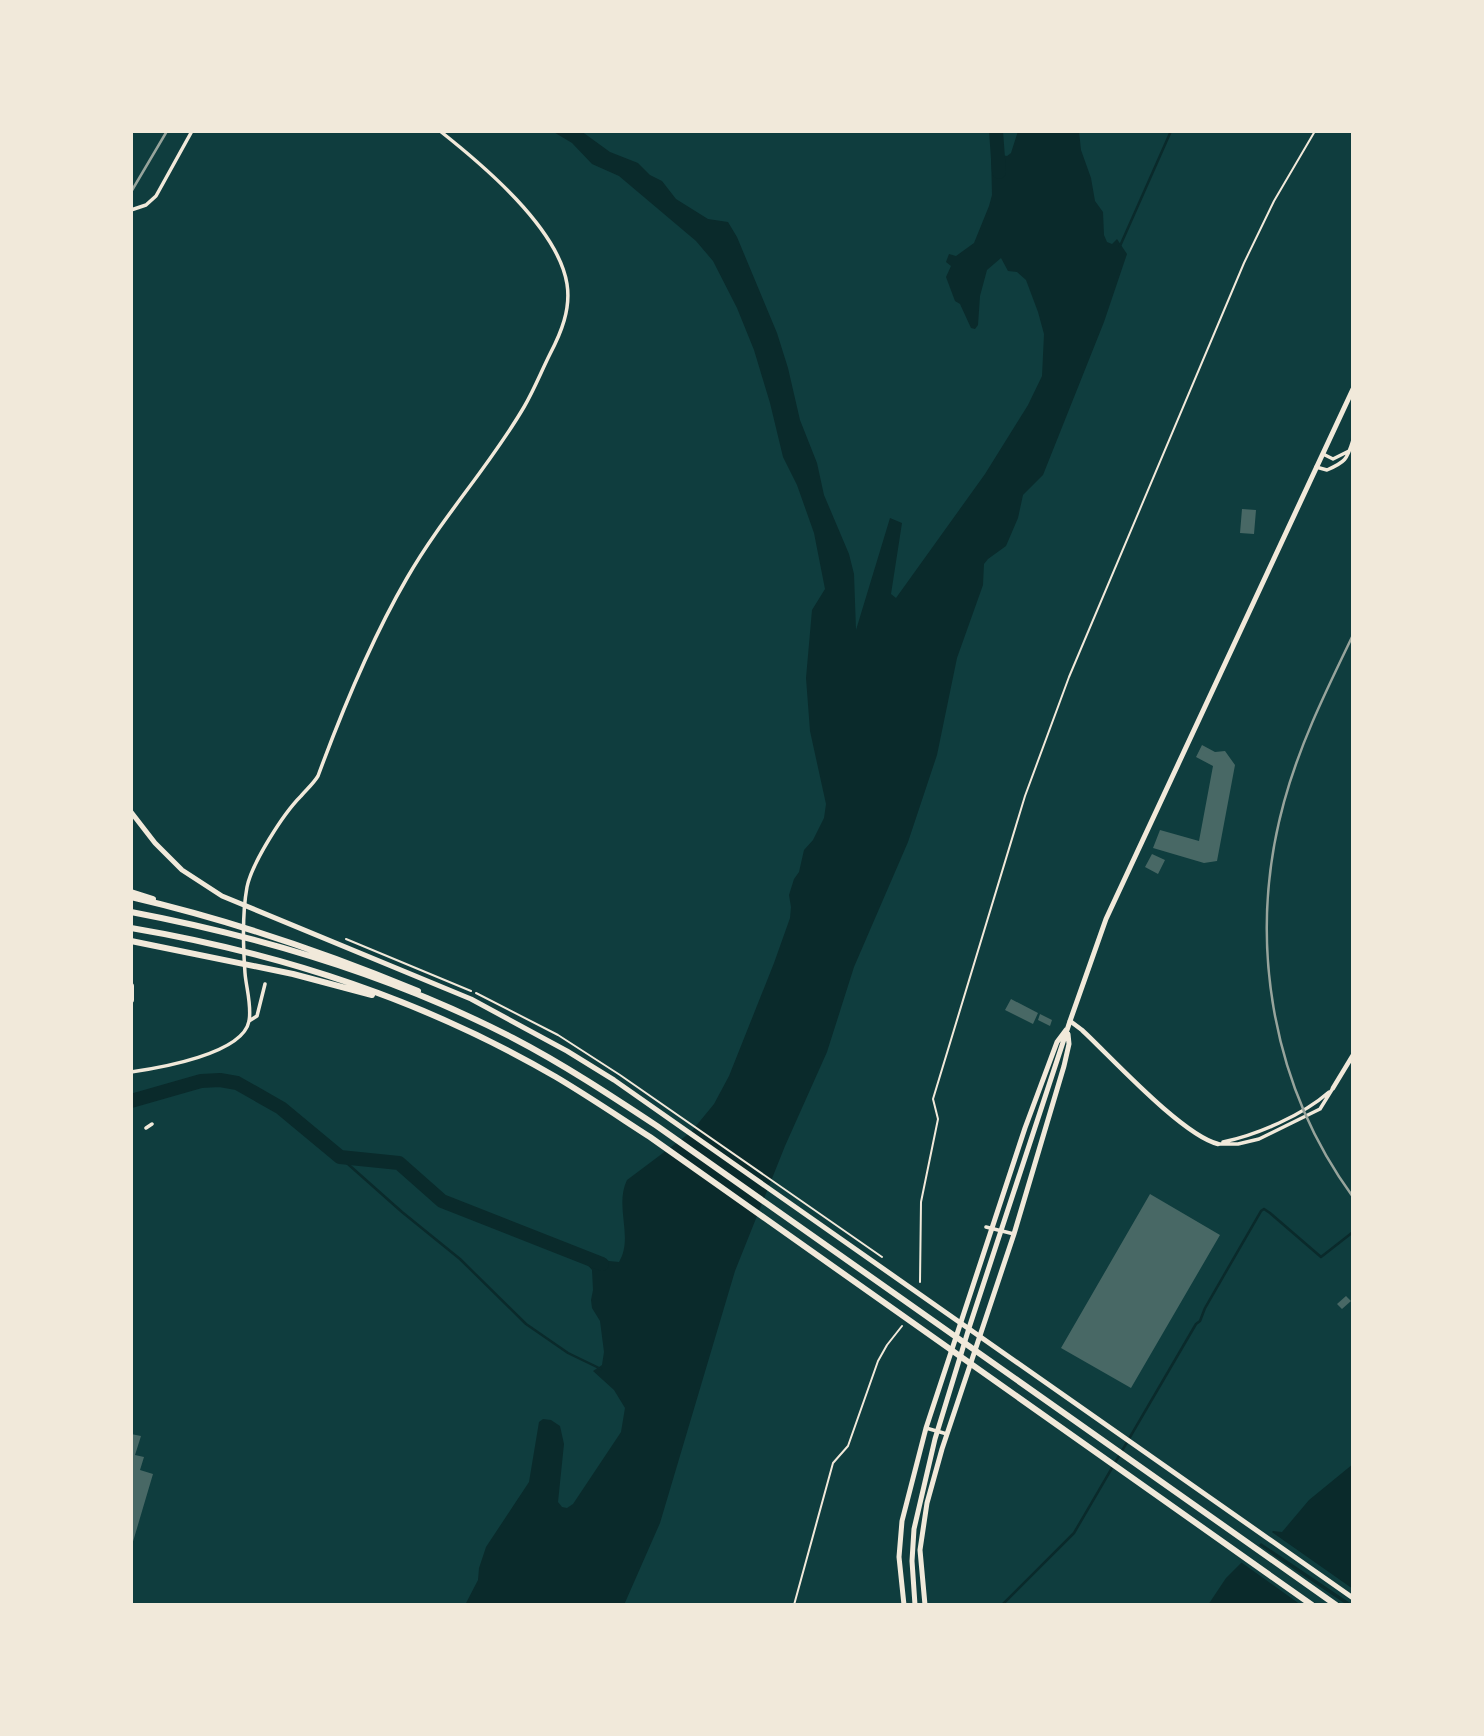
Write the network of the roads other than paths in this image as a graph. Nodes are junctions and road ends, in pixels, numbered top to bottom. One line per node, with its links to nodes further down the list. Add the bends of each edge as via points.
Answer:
1 (192, 131): 3 (street, via 156,195)
2 (440, 131): 9 (street, via 523,207 550,241 566,283 565,315 561,334 524,407 427,543 406,580 364,663)
3 (131, 210)
4 (1353, 389): 7 (main road)
5 (1353, 440): 6 (street)
6 (1350, 450): 7 (street, via 1333,458); 8 (street, via 1343,463 1327,470)
7 (1323, 454): 8 (main road)
8 (1316, 467): 24 (main road, via 1111,908)
9 (318, 776): 10 (street); 23 (street, via 255,862 247,887)
10 (318, 785)
11 (131, 812): 33 (main road, via 182,870 222,896 471,999 567,1051)
12 (131, 892): 14 (highway)
13 (131, 897): 14 (highway)
14 (180, 909): 22 (highway, via 343,960)
15 (131, 912): 22 (highway, via 302,953)
16 (131, 928): 21 (highway, via 275,960)
17 (131, 941): 21 (highway)
18 (265, 984): 23 (street, via 257,1016)
19 (131, 986): 20 (highway)
20 (131, 1000)
21 (406, 1003): 40 (highway, via 555,1076 650,1137)
22 (469, 1017): 41 (highway, via 561,1065 657,1126)
23 (249, 1021): 26 (street, via 244,1031 219,1049)
24 (1069, 1024): 30 (street, via 1082,1030 1186,1127); 31 (main road, via 1056,1042); 32 (main road, via 1064,1066); 33 (main road)
25 (1353, 1055): 27 (street)
26 (131, 1072)
27 (1333, 1088): 30 (street, via 1310,1106); 30 (street, via 1320,1108 1259,1139)
28 (152, 1124): 29 (street)
29 (146, 1128)
30 (1218, 1144)
31 (989, 1227): 32 (street); 34 (main road)
32 (1014, 1234): 35 (main road)
33 (969, 1328): 36 (main road); 38 (main road, via 914,1529)
34 (926, 1428): 35 (street); 37 (main road, via 902,1521)
35 (947, 1434): 39 (main road, via 923,1525)
36 (1353, 1598)
37 (904, 1605)
38 (915, 1605)
39 (925, 1605)
40 (1312, 1605)
41 (1336, 1605)

